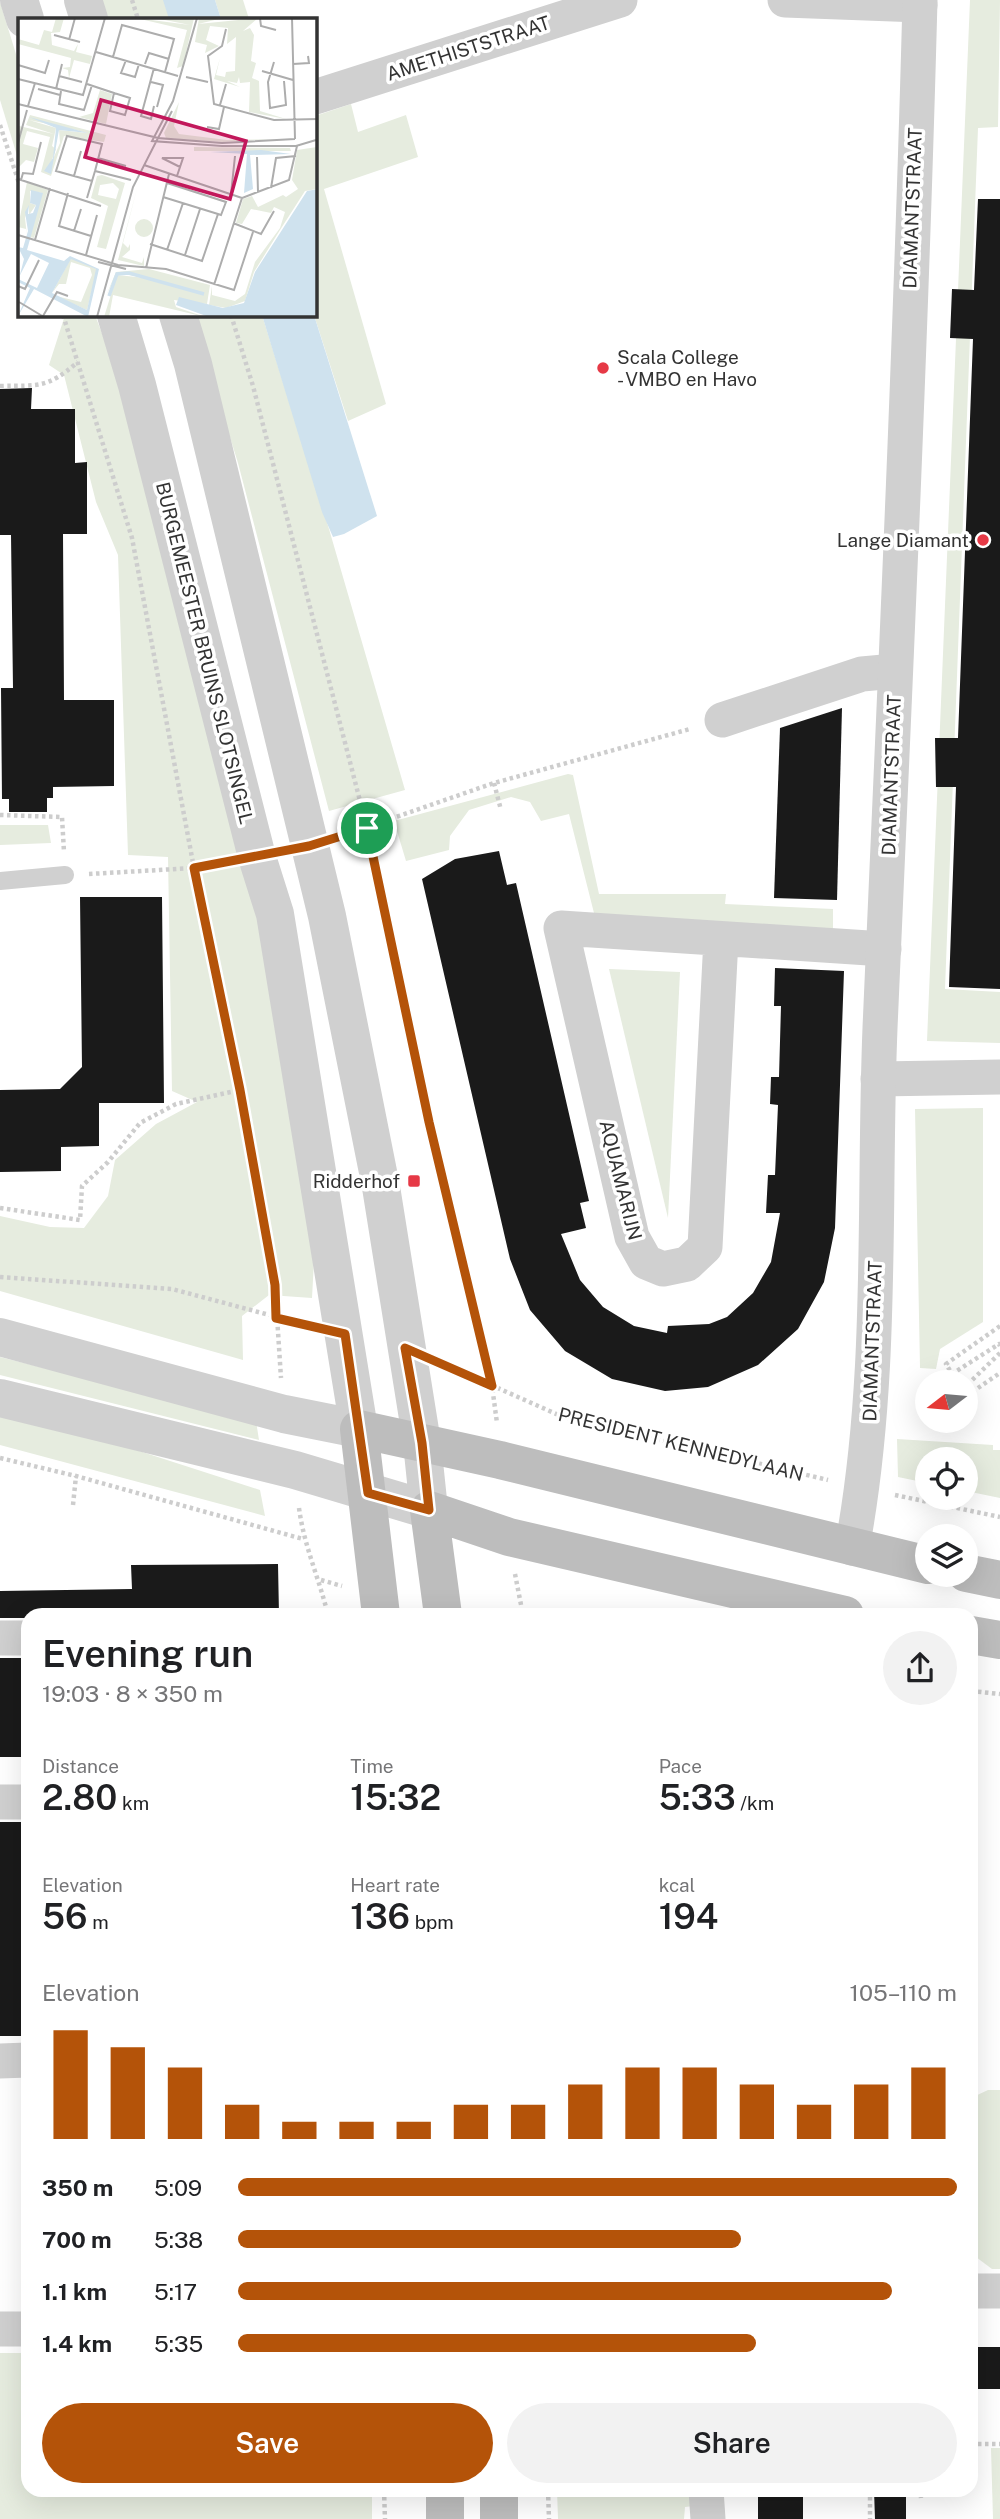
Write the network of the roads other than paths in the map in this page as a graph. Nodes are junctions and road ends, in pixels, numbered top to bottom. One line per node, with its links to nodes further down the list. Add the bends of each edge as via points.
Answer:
1 (19, 0): 6 (street)
2 (83, 0): 7 (street)
3 (620, 0): 8 (street, AMETHISTSTRAAT)
4 (785, 0): 5 (street)
5 (920, 2): 11 (street, DIAMANTSTRAAT)
6 (25, 18)
7 (89, 18)
8 (317, 96)
9 (117, 317): 21 (street, BURGEMEESTER BRUINS SLOTSINGEL, via 275,914)
10 (179, 317): 22 (street, via 327,916 381,1187)
11 (895, 671): 12 (street, via 862,674); 16 (street, DIAMANTSTRAAT)
12 (722, 720)
13 (65, 875): 14 (lane)
14 (0, 881)
15 (722, 939): 15 (street, AQUAMARIJN, via 705,1247 687,1264 663,1269 646,1262 632,1237 561,928); 16 (street, AQUAMARIJN)
16 (884, 949): 18 (street, DIAMANTSTRAAT)
17 (1000, 1077): 18 (street)
18 (878, 1079): 25 (street, DIAMANTSTRAAT, via 872,1400)
19 (0, 1337): 21 (street, via 284,1414)
20 (0, 1398): 23 (street, via 295,1470)
21 (359, 1429): 22 (main road); 23 (main road, BURGEMEESTER BRUINS SLOTSINGEL)
22 (422, 1443): 24 (street); 25 (main road)
23 (368, 1493): 24 (street); 29 (main road, BURGEMEESTER BRUINS SLOTSINGEL)
24 (429, 1510): 30 (main road); 31 (main road, via 509,1537)
25 (852, 1548): 26 (main road)
26 (915, 1562)
27 (978, 1575): 28 (main road)
28 (1000, 1580)
29 (380, 1608)
30 (442, 1608)
31 (815, 1608)
32 (978, 1636): 35 (main road)
33 (0, 1638): 34 (street)
34 (21, 1638)
35 (1000, 1640)
36 (0, 1802): 37 (street)
37 (21, 1802)
38 (21, 2060): 39 (street)
39 (0, 2061)
40 (978, 2291): 41 (street)
41 (1000, 2291)
42 (0, 2329): 43 (street)
43 (21, 2329)
44 (445, 2497): 47 (main road)
45 (499, 2497): 48 (main road)
46 (706, 2497): 49 (street)
47 (445, 2519)
48 (499, 2519)
49 (708, 2519)

